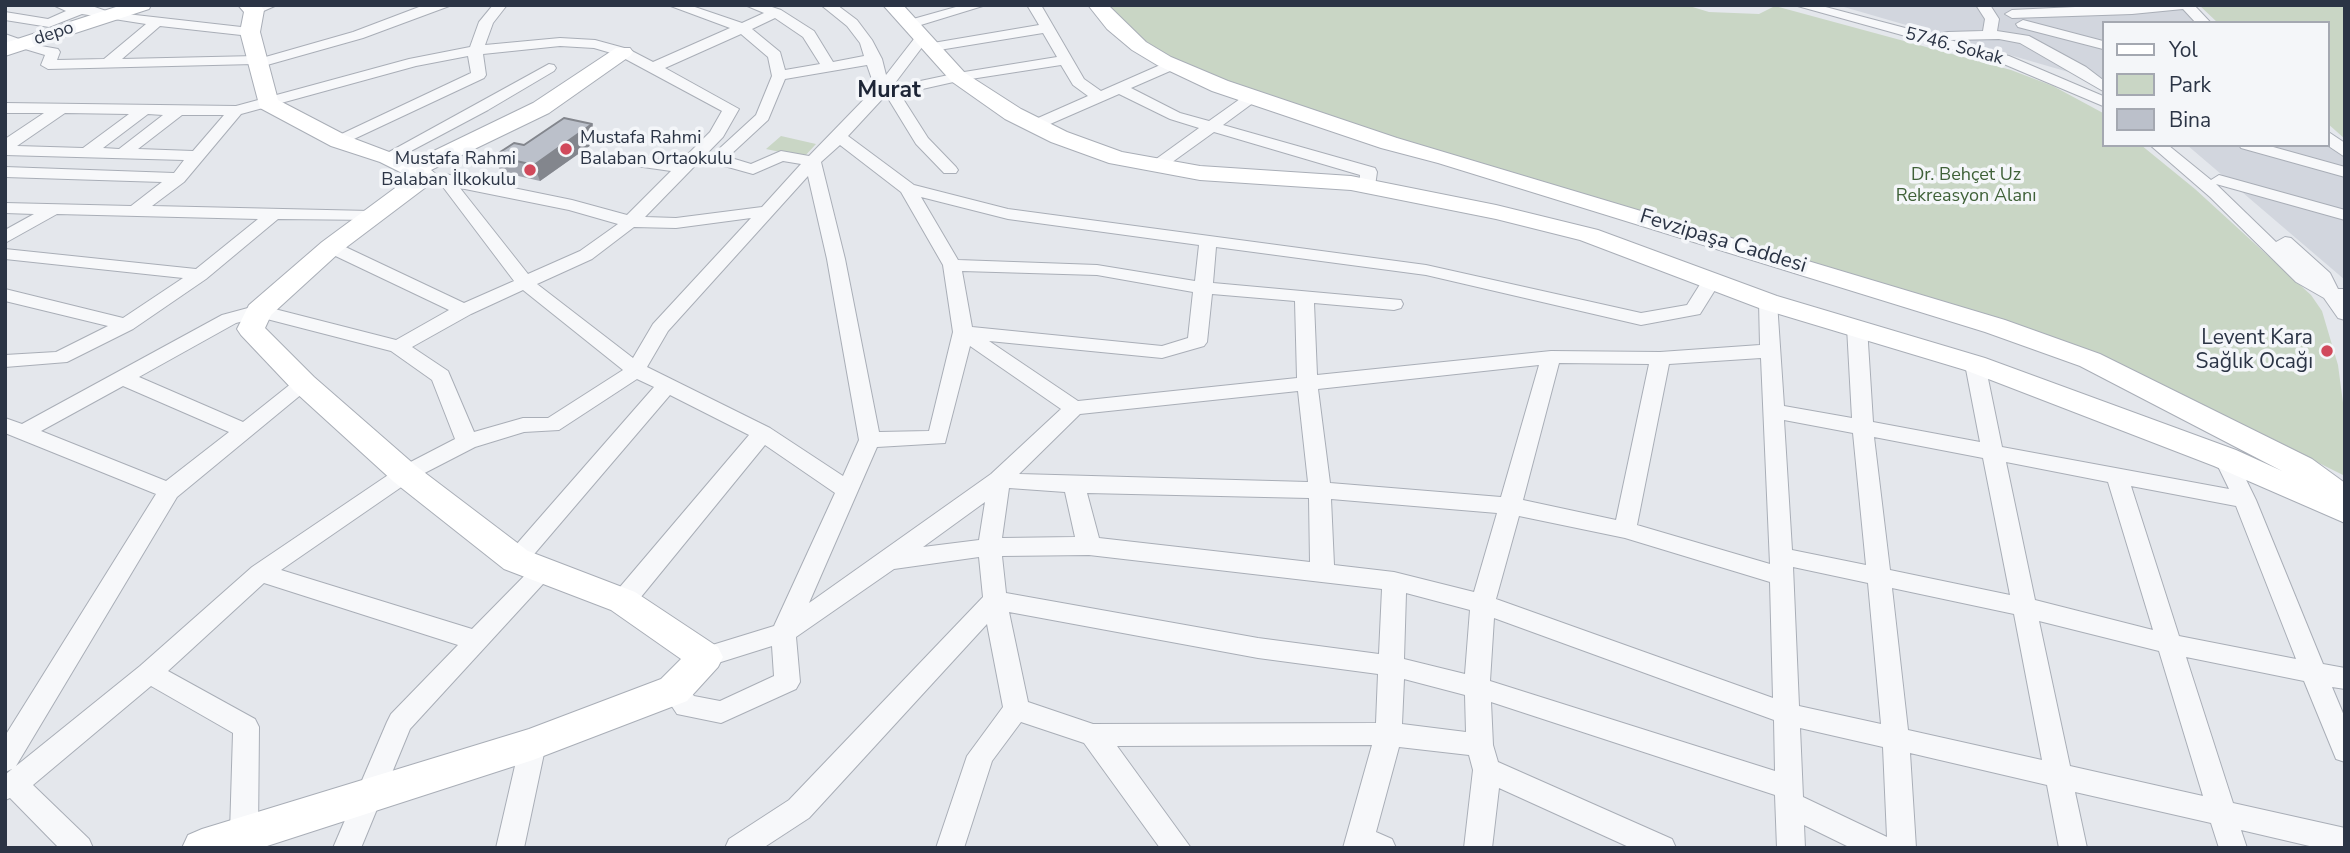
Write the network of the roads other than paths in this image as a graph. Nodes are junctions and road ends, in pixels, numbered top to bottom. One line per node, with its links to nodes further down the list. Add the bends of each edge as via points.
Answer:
1 (60, 5): 18 (street)
2 (142, 5): 18 (street, depo)
3 (395, 5): 22 (street)
4 (445, 5): 22 (street)
5 (500, 5): 33 (street, via 486,22)
6 (675, 5): 25 (street)
7 (752, 5): 19 (street)
8 (828, 5): 35 (street, via 852,23)
9 (892, 5): 28 (street)
10 (979, 5): 28 (street)
11 (1034, 5): 26 (street)
12 (1097, 5): 39 (street, Fevzipaşa Caddesi, via 1139,46)
13 (1801, 5): 36 (street, 5746. Sokak)
14 (1829, 5): 29 (street, 5746. Sokak, via 1916,31)
15 (1983, 5): 29 (street, 5746. Sokak, via 1992,19)
16 (2186, 5): 17 (street); 24 (street)
17 (2128, 8): 20 (street)
18 (94, 10): 21 (street, via 49,23); 23 (street); 30 (street, depo)
19 (776, 13): 25 (street); 42 (street, via 809,34)
20 (2012, 15): 31 (street); 32 (street, 5746. Sokak)
21 (5, 16)
22 (408, 16): 27 (street, via 358,35)
23 (158, 21): 27 (street); 38 (street)
24 (2202, 21)
25 (742, 28): 40 (street); 45 (street, via 775,55)
26 (1047, 28): 28 (street); 37 (street)
27 (256, 29): 38 (street); 53 (street)
28 (922, 36): 46 (street); 49 (street)
29 (1989, 37): 32 (street, 5746. Sokak, via 2011,36); 36 (street, via 1980,39 1983,50)
30 (11, 44): 38 (street, via 53,52 48,65)
31 (2102, 45)
32 (2045, 48): 36 (street, via 2046,58 2040,61); 43 (street, 5746. Sokak)
33 (477, 50): 34 (street, via 559,42 595,44); 53 (street, via 414,62); 63 (street, via 479,75)
34 (623, 52): 40 (street); 76 (street, via 541,107)
35 (875, 59): 42 (street); 49 (street)
36 (2004, 59): 52 (street, 5746. Sokak)
37 (1066, 60): 46 (street); 51 (street, via 1078,82)
38 (109, 62)
39 (1172, 65): 48 (street); 50 (street, Fevzipaşa Caddesi)
40 (655, 67): 75 (street, via 731,110 718,134)
41 (549, 68): 76 (street, via 483,107)
42 (830, 68): 45 (street)
43 (2081, 70): 44 (street); 47 (street, 5746. Sokak)
44 (2102, 75)
45 (779, 76): 73 (street, via 763,117 716,159 753,169 781,156)
46 (958, 77): 49 (street); 59 (street)
47 (2102, 86)
48 (1121, 89): 51 (street); 60 (street, via 1175,116)
49 (887, 90): 61 (street); 77 (street, via 922,141)
50 (1252, 97): 60 (street); 140 (street, Fevzipaşa Caddesi, via 1389,143 1995,326 2078,356 2301,467)
51 (1101, 98): 59 (street)
52 (2102, 101)
53 (268, 103): 58 (street); 63 (street)
54 (64, 107): 55 (street); 56 (street); 67 (street)
55 (5, 108)
56 (146, 109): 57 (street); 69 (street)
57 (177, 111): 58 (street); 70 (street)
58 (236, 111): 71 (street)
59 (1035, 125): 74 (street, via 1116,158)
60 (1214, 126): 74 (street); 82 (street, via 1369,172)
61 (839, 137): 73 (street); 83 (street)
62 (2329, 137): 68 (street)
63 (339, 141): 76 (street)
64 (2160, 147): 101 (street, via 2216,193 2303,278)
65 (2178, 147): 81 (street)
66 (2255, 147): 79 (street)
67 (5, 148): 69 (street)
68 (2345, 152)
69 (86, 153): 70 (street)
70 (122, 154): 71 (street)
71 (199, 156): 80 (street)
72 (587, 159): 75 (street)
73 (813, 161): 87 (street); 129 (street)
74 (1158, 166): 82 (street)
75 (683, 168): 91 (street)
76 (418, 170): 90 (street); 91 (street); 99 (street)
77 (950, 170)
78 (5, 172): 80 (street)
79 (2345, 172)
80 (178, 178): 86 (street)
81 (2219, 180): 89 (street); 101 (street)
82 (1367, 186): 98 (street, via 1589,235)
83 (908, 189): 93 (street, via 1008,214); 96 (street)
84 (5, 208): 85 (street)
85 (54, 209): 86 (street); 92 (street)
86 (136, 210): 88 (street)
87 (767, 211): 91 (street, via 676,222); 118 (street, via 660,328)
88 (274, 214): 90 (street); 97 (street)
89 (2345, 215)
90 (370, 216): 94 (street)
91 (631, 222): 99 (street, via 586,255)
92 (5, 238)
93 (1209, 243): 98 (street, via 1426,270 1641,319 1693,310); 100 (street)
94 (331, 247): 106 (street); 107 (street)
95 (5, 254): 97 (street)
96 (952, 265): 100 (street, via 1097,270); 111 (street)
97 (200, 275): 109 (street)
98 (1711, 282): 104 (street)
99 (526, 284): 106 (street); 118 (street)
100 (1205, 288): 102 (street); 111 (street, via 1197,342 1162,352)
101 (2338, 295): 108 (street)
102 (1304, 296): 105 (street); 120 (street)
103 (7, 297): 109 (street)
104 (1768, 302): 110 (street); 113 (street)
105 (1394, 304)
106 (464, 310): 112 (street)
107 (259, 311): 112 (street); 119 (street, via 229,319); 121 (street, via 251,329)
108 (2345, 314)
109 (126, 325): 116 (street, via 60,358)
110 (1857, 327): 117 (street); 126 (street)
111 (963, 332): 123 (street); 129 (street, via 938,438)
112 (398, 347): 130 (street, via 441,376)
113 (1769, 351): 115 (street); 124 (street)
114 (1551, 357): 115 (street); 120 (street); 142 (street)
115 (1660, 358): 144 (street)
116 (5, 361)
117 (1975, 364): 131 (street); 132 (street)
118 (636, 370): 122 (street); 130 (street, via 552,425 523,425)
119 (121, 377): 125 (street); 127 (street)
120 (1307, 383): 123 (street); 139 (street)
121 (304, 384): 127 (street); 133 (street)
122 (667, 385): 128 (street); 148 (street)
123 (1074, 408): 135 (street)
124 (1775, 411): 126 (street); 149 (street)
125 (15, 428): 138 (street)
126 (1863, 429): 131 (street); 152 (street)
127 (245, 431): 138 (street)
128 (763, 433): 137 (street); 155 (street)
129 (870, 440): 137 (street)
130 (467, 442): 133 (street)
131 (1993, 454): 134 (street); 157 (street)
132 (2225, 458): 141 (street); 143 (street)
133 (404, 474): 148 (street); 151 (street)
134 (2117, 477): 141 (street); 160 (street)
135 (999, 480): 136 (street); 145 (street); 147 (street)
136 (1074, 485): 139 (street); 146 (street)
137 (848, 490): 158 (street)
138 (169, 491): 176 (street)
139 (1320, 491): 142 (street); 150 (street)
140 (2345, 499)
141 (2245, 500): 164 (street)
142 (1511, 506): 144 (street); 156 (street)
143 (2345, 511)
144 (1625, 530): 149 (street)
145 (989, 547): 146 (street); 147 (street); 154 (street)
146 (1089, 547): 150 (street)
147 (888, 561): 158 (street)
148 (529, 566): 155 (street); 159 (street)
149 (1781, 566): 152 (street); 169 (street)
150 (1322, 570): 153 (street)
151 (260, 573): 159 (street); 163 (street)
152 (1879, 577): 157 (street); 172 (street)
153 (1394, 581): 156 (street); 162 (street)
154 (995, 600): 162 (street, via 1258,648); 168 (street); 188 (street, via 799,809)
155 (623, 601): 161 (street)
156 (1483, 604): 166 (street); 169 (street)
157 (2023, 607): 160 (street); 177 (street)
158 (783, 633): 161 (street); 167 (street, via 787,682 721,712 686,706)
159 (475, 640): 178 (street, via 400,722)
160 (2169, 644): 164 (street); 180 (street)
161 (705, 657): 167 (street)
162 (1392, 666): 166 (street); 170 (street)
163 (149, 673): 176 (street); 181 (street, via 246,727)
164 (2313, 673): 165 (street); 174 (street)
165 (2345, 679)
166 (1476, 687): 175 (street); 179 (street)
167 (674, 690): 173 (street)
168 (1016, 709): 171 (street); 189 (street, via 980,756)
169 (1787, 714): 172 (street); 179 (street)
170 (1389, 734): 171 (street); 175 (street); 183 (street)
171 (1093, 735): 190 (street)
172 (1896, 739): 177 (street); 195 (street)
173 (533, 744): 178 (street); 187 (street)
174 (2345, 751)
175 (1484, 758): 191 (street); 192 (street)
176 (8, 777): 184 (street)
177 (2060, 777): 180 (street); 196 (street)
178 (368, 796): 181 (street); 186 (street)
179 (1791, 797): 193 (street); 194 (street)
180 (2225, 815): 182 (street); 197 (street)
181 (244, 833): 185 (street)
182 (2345, 841)
183 (1366, 845)
184 (79, 848)
185 (202, 848)
186 (347, 848)
187 (510, 848)
188 (739, 848)
189 (950, 848)
190 (1178, 848)
191 (1478, 848)
192 (1662, 848)
193 (1791, 848)
194 (1880, 848)
195 (1902, 848)
196 (2073, 848)
197 (2233, 848)

